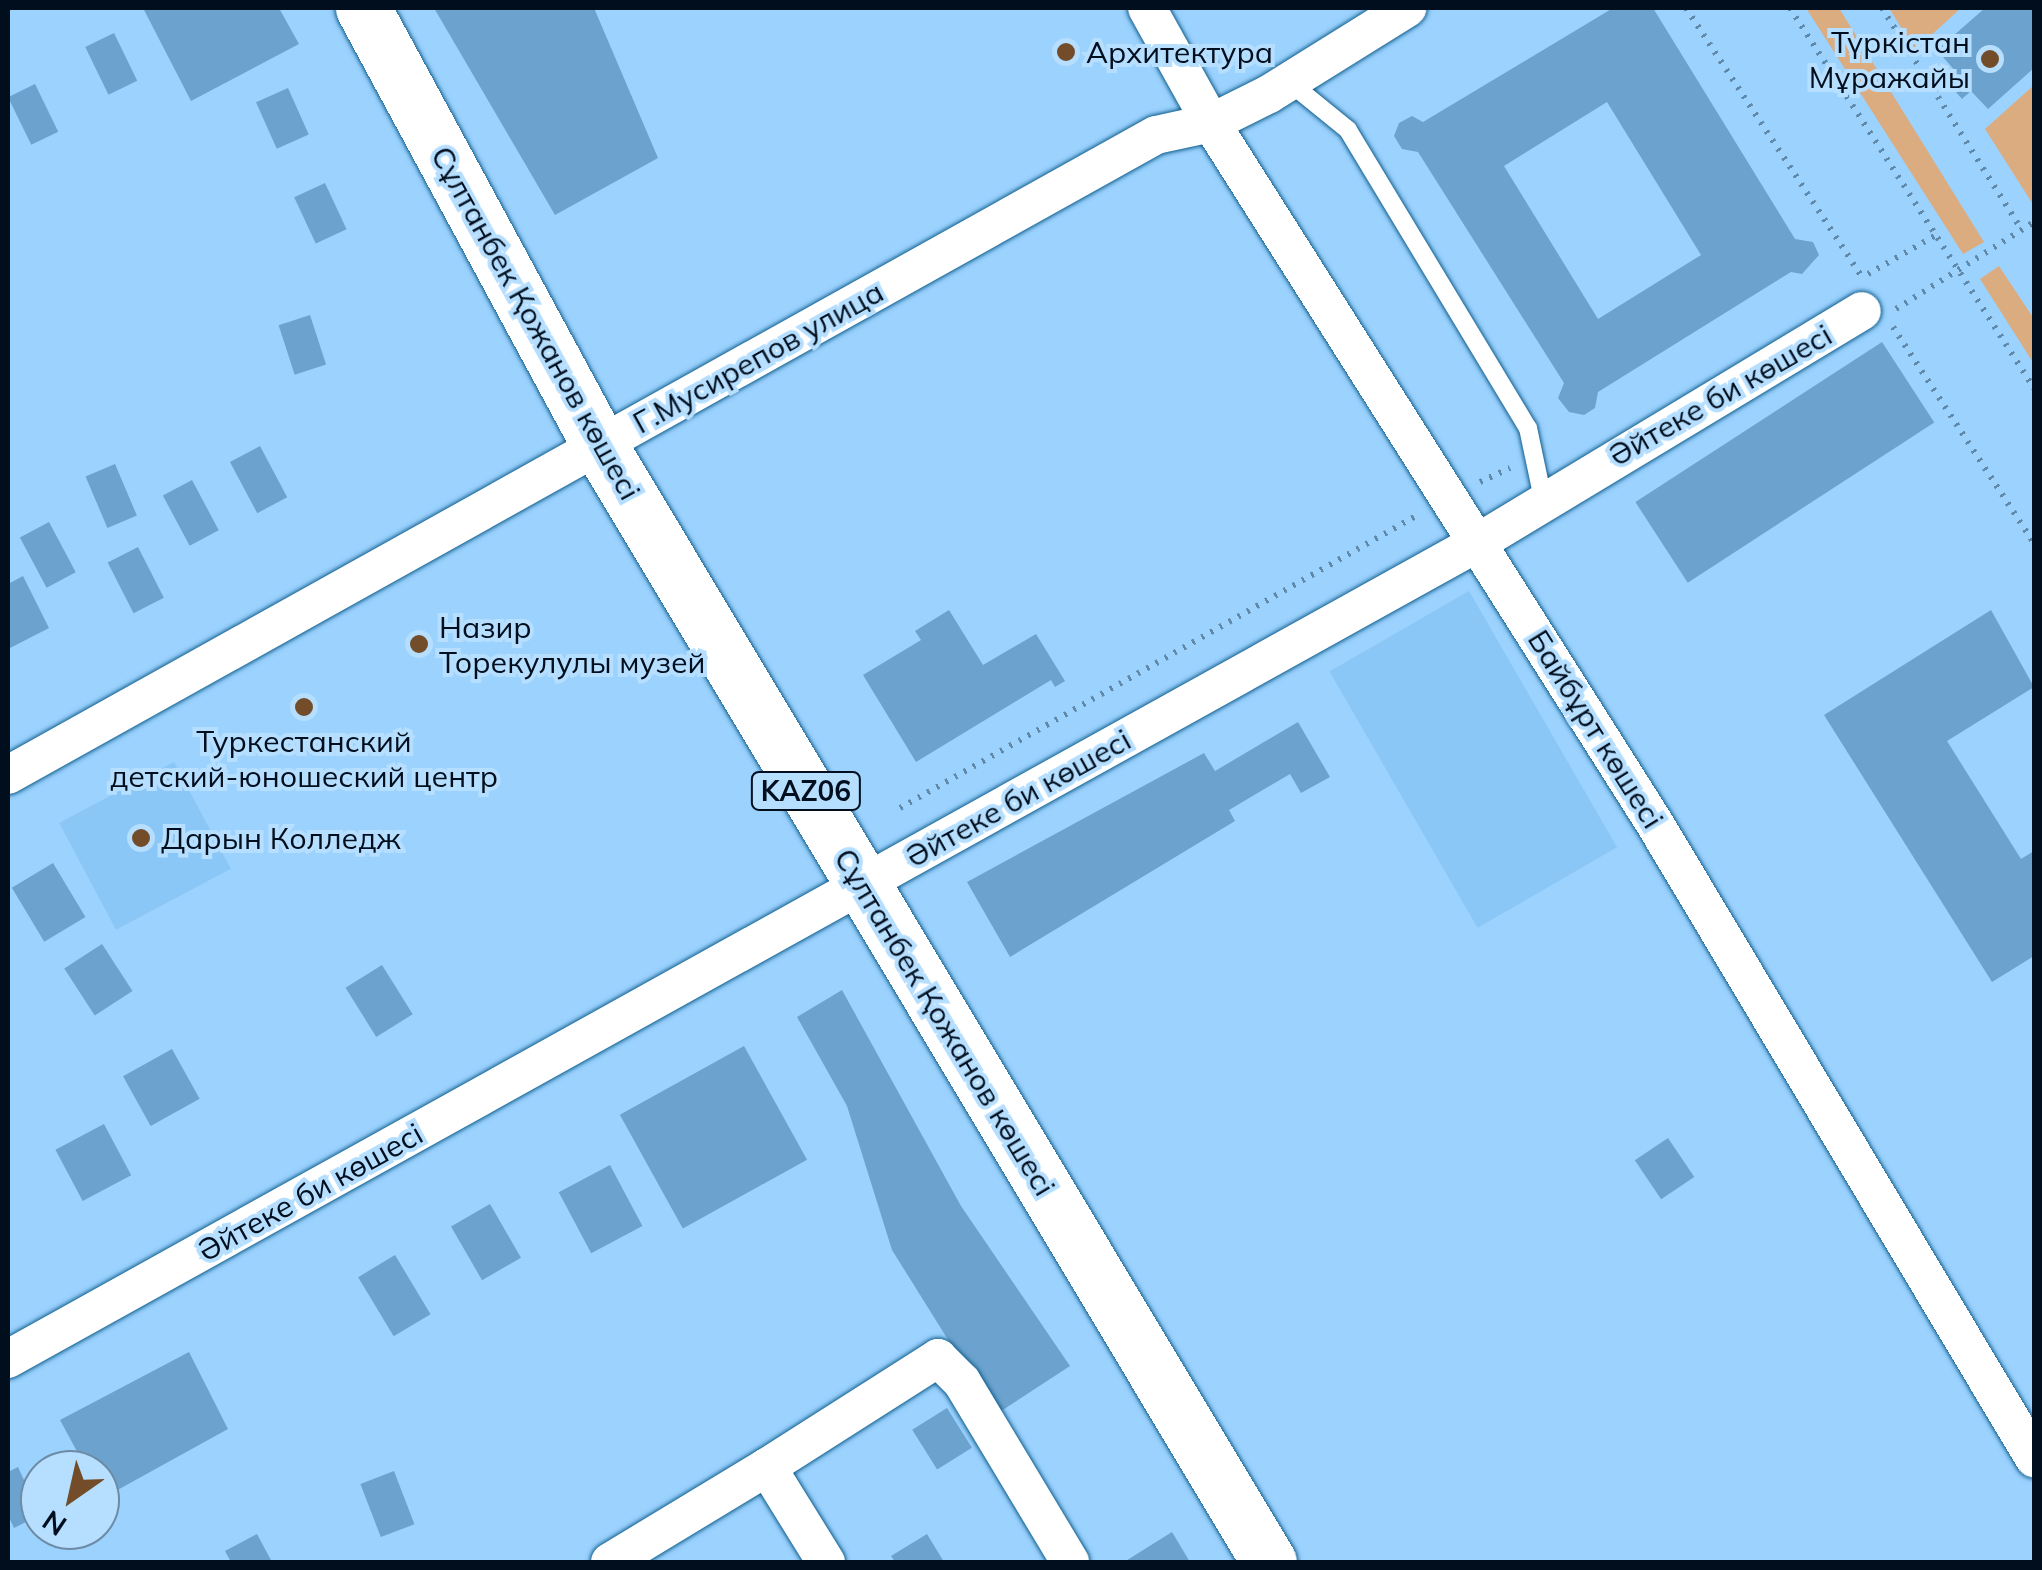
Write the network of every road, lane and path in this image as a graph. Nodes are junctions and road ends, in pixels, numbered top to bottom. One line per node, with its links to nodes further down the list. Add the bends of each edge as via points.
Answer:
1 (363, 8): 13 (main road, Сұлтанбек Қожанов көшесі / KАZ06)
2 (1147, 8): 7 (street, Байбұрт көшесі)
3 (1407, 8): 6 (street, Г.Мусирепов улица)
4 (1790, 8): 10 (path)
5 (1882, 8): 9 (path)
6 (1288, 82): 7 (street, Г.Мусирепов улица); 14 (lane, via 1348,130 1528,428)
7 (1212, 123): 13 (street, Г.Мусирепов улица, via 1156,136); 15 (street, Байбұрт көшесі)
8 (2034, 222): 9 (path)
9 (2022, 230): 10 (path)
10 (1960, 272): 11 (path); 12 (path)
11 (1874, 313): 14 (street, Әйтеке би көшесі)
12 (2034, 388)
13 (600, 446): 16 (street, Г.Мусирепов улица); 17 (main road, Сұлтанбек Қожанов көшесі / KАZ06)
14 (1543, 498): 15 (street, Әйтеке би көшесі)
15 (1479, 542): 17 (street, Әйтеке би көшесі); 19 (street, Байбұрт көшесі)
16 (8, 775)
17 (864, 886): 18 (street, Әйтеке би көшесі); 24 (main road, Сұлтанбек Қожанов көшесі / KАZ06)
18 (8, 1359)
19 (2034, 1458)
20 (767, 1467): 21 (street); 22 (street); 23 (street, via 938,1358 962,1382)
21 (610, 1562)
22 (826, 1562)
23 (1070, 1562)
24 (1270, 1562)

